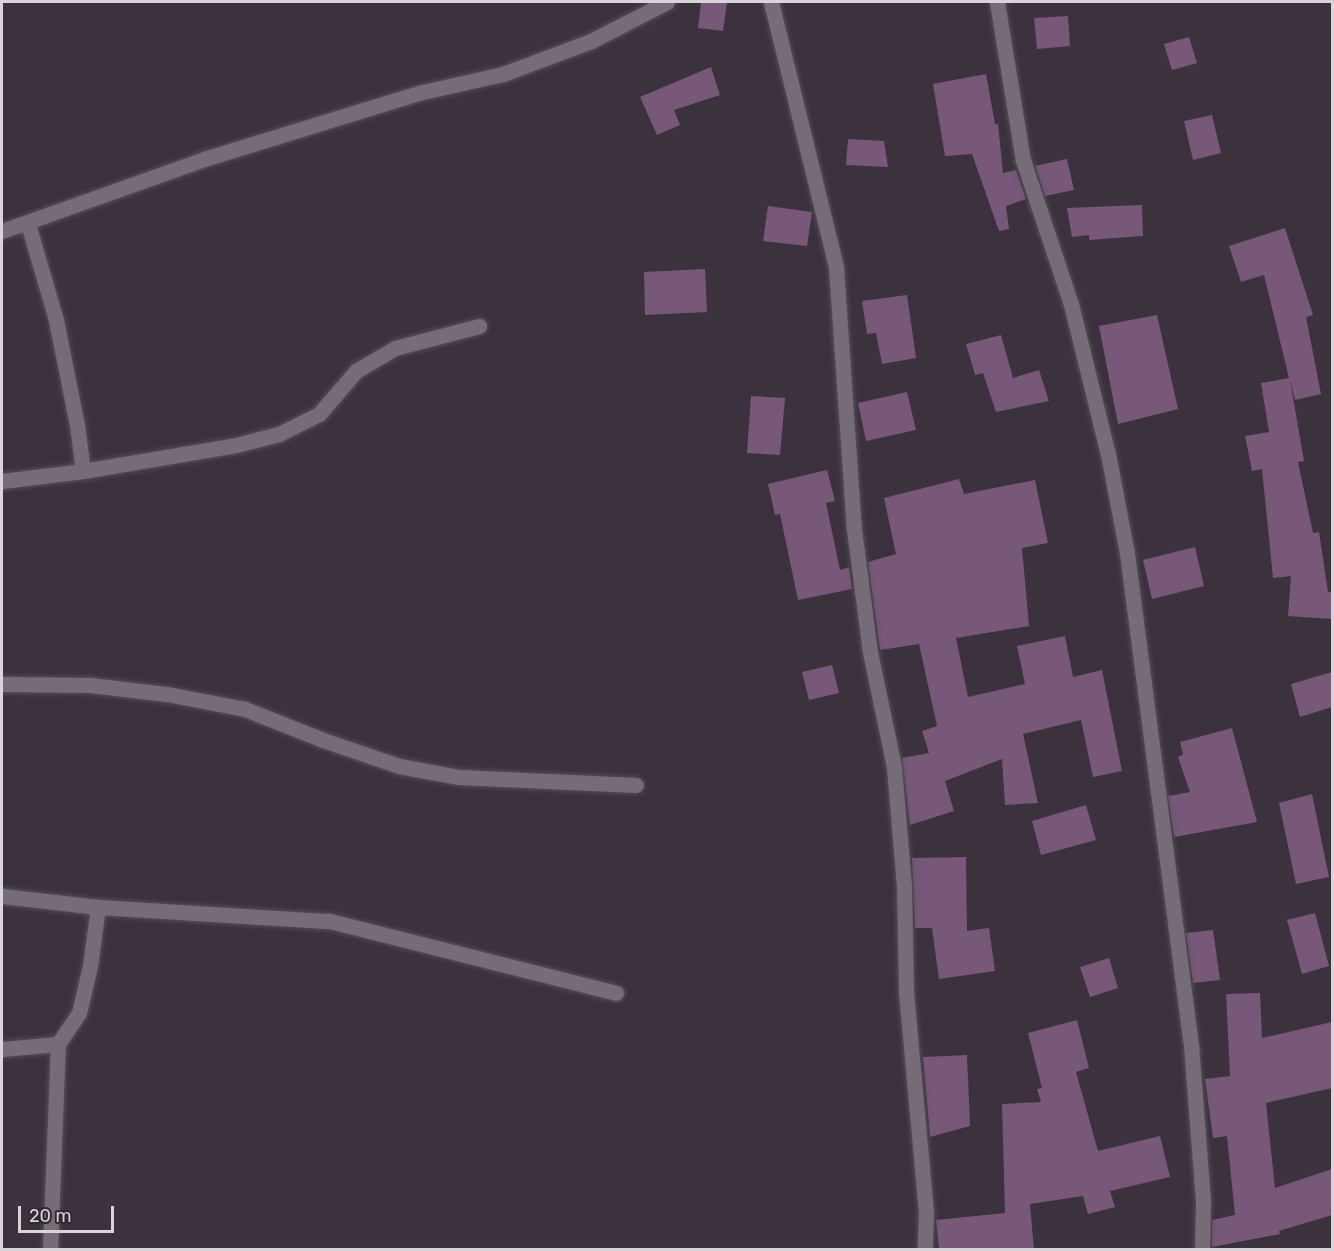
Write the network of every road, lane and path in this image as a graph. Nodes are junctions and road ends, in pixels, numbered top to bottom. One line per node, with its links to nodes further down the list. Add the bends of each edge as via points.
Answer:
1 (667, 2): 4 (street, via 591,41 503,74 418,93 204,159)
2 (771, 2): 17 (street, via 836,267 854,529 870,652 894,767 904,885 906,992 926,1213)
3 (997, 2): 18 (street, via 1023,160 1071,304 1109,459 1127,553 1191,1045 1203,1200)
4 (28, 224): 5 (street); 7 (street, via 56,320)
5 (2, 231)
6 (479, 326): 7 (street, via 395,348 356,371 319,414 279,434)
7 (83, 471): 8 (street)
8 (2, 481)
9 (2, 684): 10 (street, via 90,685 245,709 399,766 459,777)
10 (636, 785)
11 (2, 896): 12 (street)
12 (98, 907): 13 (street, via 330,921); 14 (street, via 79,1012)
13 (616, 993)
14 (58, 1044): 15 (street); 16 (street)
15 (2, 1049)
16 (51, 1250)
17 (925, 1250)
18 (1202, 1250)

